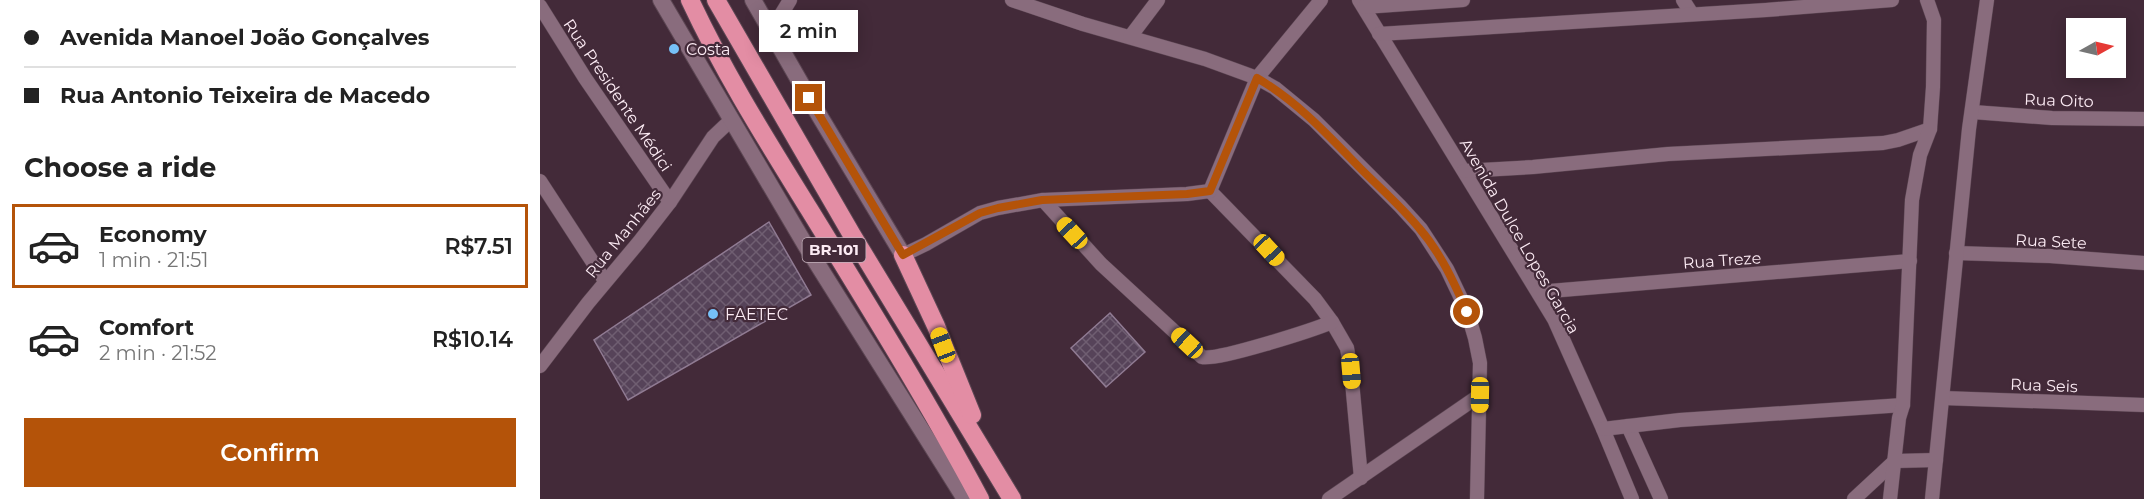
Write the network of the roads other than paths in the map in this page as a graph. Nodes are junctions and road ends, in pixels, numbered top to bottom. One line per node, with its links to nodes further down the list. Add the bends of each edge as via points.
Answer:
1 (661, 0): 23 (street)
2 (690, 0): 49 (highway, BR-101, via 761,131 907,370)
3 (716, 0): 46 (highway, BR-101)
4 (1012, 0): 19 (street)
5 (1158, 0): 19 (street)
6 (1463, 0): 12 (street)
7 (1683, 0): 16 (street)
8 (1892, 0): 16 (street)
9 (1927, 0): 24 (street, via 1934,20)
10 (1987, 0): 21 (street)
11 (1314, 2): 20 (street)
12 (1362, 4): 18 (street, Avenida Dulce Lopes Garcia)
13 (787, 5): 15 (street); 17 (street)
14 (540, 6): 29 (street, Rua Presidente Médici)
15 (756, 6): 17 (street)
16 (1692, 14): 18 (street)
17 (771, 31): 31 (street)
18 (1379, 34): 25 (street, Avenida Dulce Lopes Garcia)
19 (1130, 37): 20 (street)
20 (1257, 78): 27 (street); 38 (street, via 1314,120 1400,206 1436,250 1458,290 1475,338)
21 (1972, 112): 22 (street, Rua Oito); 30 (street)
22 (2144, 119)
23 (731, 120): 29 (street, Rua Manhães, via 713,137); 48 (street)
24 (1930, 129): 25 (street, via 1883,143 1656,155); 32 (street, via 1920,155 1912,200)
25 (1464, 171): 35 (street, Avenida Dulce Lopes Garcia)
26 (540, 181): 34 (street)
27 (1210, 191): 28 (street); 36 (street, via 1315,299)
28 (1042, 200): 31 (street, via 980,213); 36 (street, via 1101,264 1202,357 1242,350)
29 (670, 202): 34 (street, Rua Manhães)
30 (1956, 253): 33 (street, Rua Sete); 39 (street)
31 (903, 255): 46 (highway)
32 (1910, 261): 35 (street, Rua Treze); 40 (street)
33 (2144, 263)
34 (605, 281): 37 (street, Rua Manhães)
35 (1538, 292): 43 (street, Avenida Dulce Lopes Garcia)
36 (1332, 322): 47 (street, via 1349,358)
37 (540, 366)
38 (1480, 395): 47 (street); 52 (street)
39 (1942, 398): 41 (street, Rua Seis); 44 (street)
40 (1903, 405): 42 (street); 45 (street)
41 (2144, 405)
42 (1628, 426): 43 (street); 54 (street)
43 (1604, 429): 53 (street, Avenida Dulce Lopes Garcia)
44 (1936, 460): 45 (street); 57 (street)
45 (1895, 461): 55 (street); 56 (street)
46 (990, 462): 50 (highway, BR-101)
47 (1361, 478): 51 (street)
48 (965, 499)
49 (980, 499)
50 (1012, 499)
51 (1329, 499)
52 (1477, 499)
53 (1632, 499)
54 (1660, 499)
55 (1854, 499)
56 (1890, 499)
57 (1932, 499)

